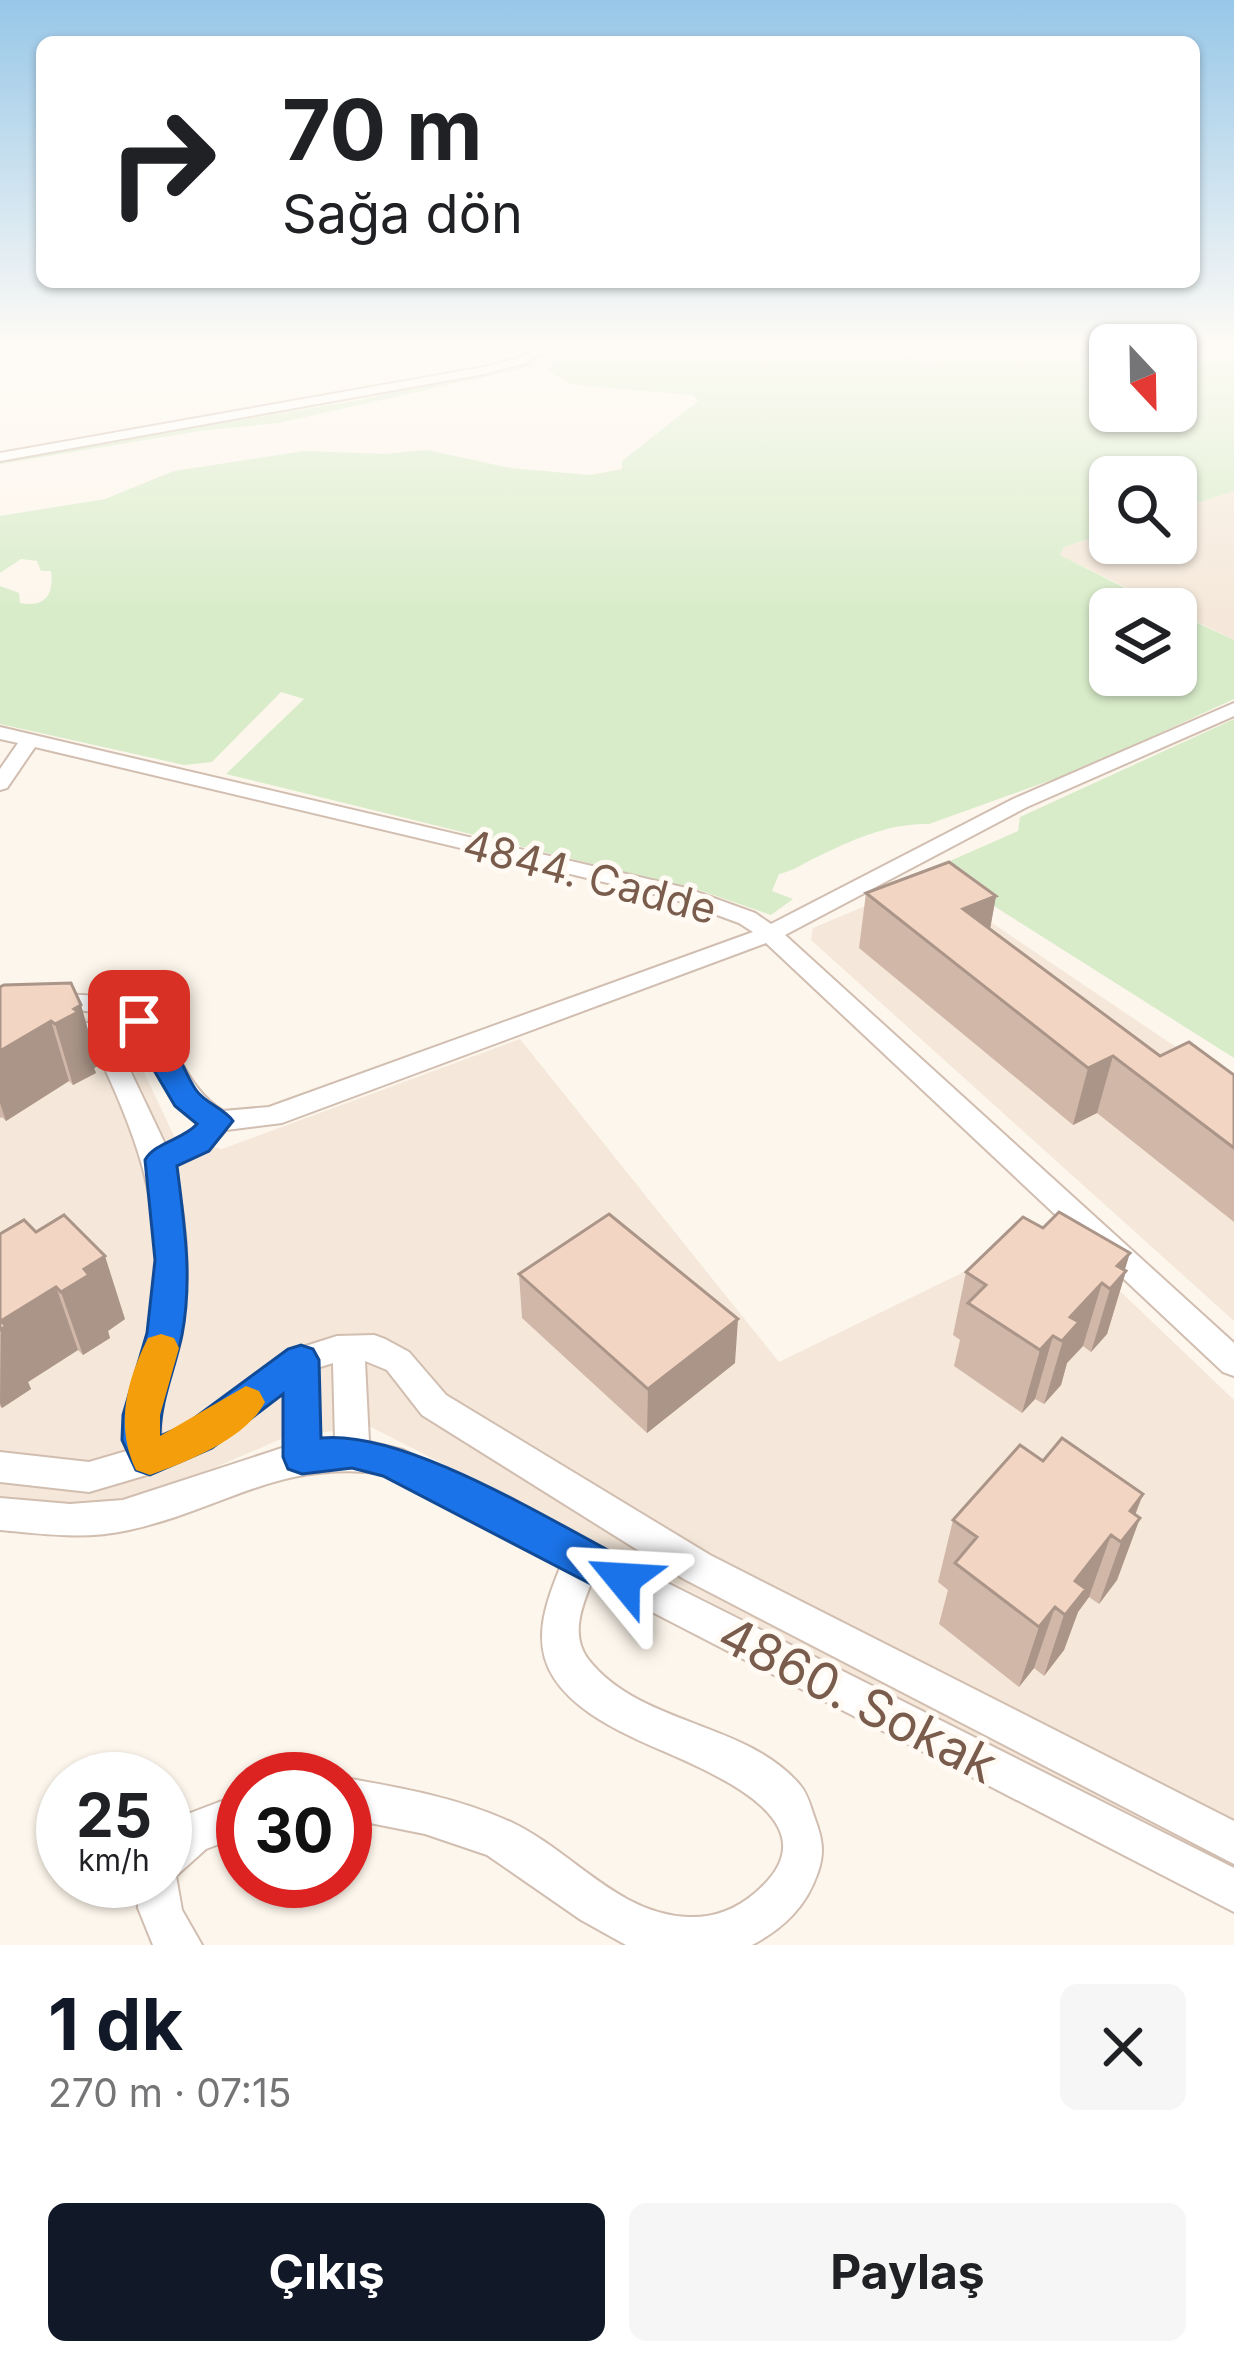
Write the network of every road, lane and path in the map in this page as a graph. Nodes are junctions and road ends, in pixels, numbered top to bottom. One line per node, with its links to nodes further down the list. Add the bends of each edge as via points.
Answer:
1 (147, 433): 2 (street)
2 (0, 457)
3 (1234, 709): 7 (street, via 1020,803)
4 (0, 733): 5 (street, 4844. Cadde)
5 (30, 740): 6 (street); 7 (street, 4844. Cadde, via 678,893)
6 (0, 784)
7 (770, 934): 10 (street, via 272,1116); 14 (street, 4844. Cadde)
8 (0, 1007): 10 (street, via 116,1007 152,1034 186,1098)
9 (0, 1039): 11 (street, via 98,1028)
10 (218, 1121): 11 (street, via 198,1143)
11 (160, 1160): 17 (street, via 172,1260 165,1333 142,1415)
12 (349, 1348): 13 (street); 15 (street); 22 (street, via 374,1348 398,1361 434,1405 697,1567)
13 (301, 1360): 16 (street); 17 (street, via 199,1436)
14 (1234, 1363)
15 (352, 1452): 16 (street, 4860. Sokak); 20 (street, 4860. Sokak, via 391,1460)
16 (302, 1457): 19 (street, 4860. Sokak, via 136,1514)
17 (150, 1459): 18 (street, via 89,1477)
18 (0, 1467)
19 (0, 1514)
20 (582, 1558): 21 (street, via 559,1610 565,1661 601,1700 750,1772 791,1807 802,1830 802,1859 789,1888 771,1908 710,1938 675,1941 638,1931 504,1841); 23 (street, 4860. Sokak)
21 (372, 1803)
22 (1234, 1843)
23 (1234, 1892)
24 (159, 1908): 25 (street)
25 (180, 1945)

